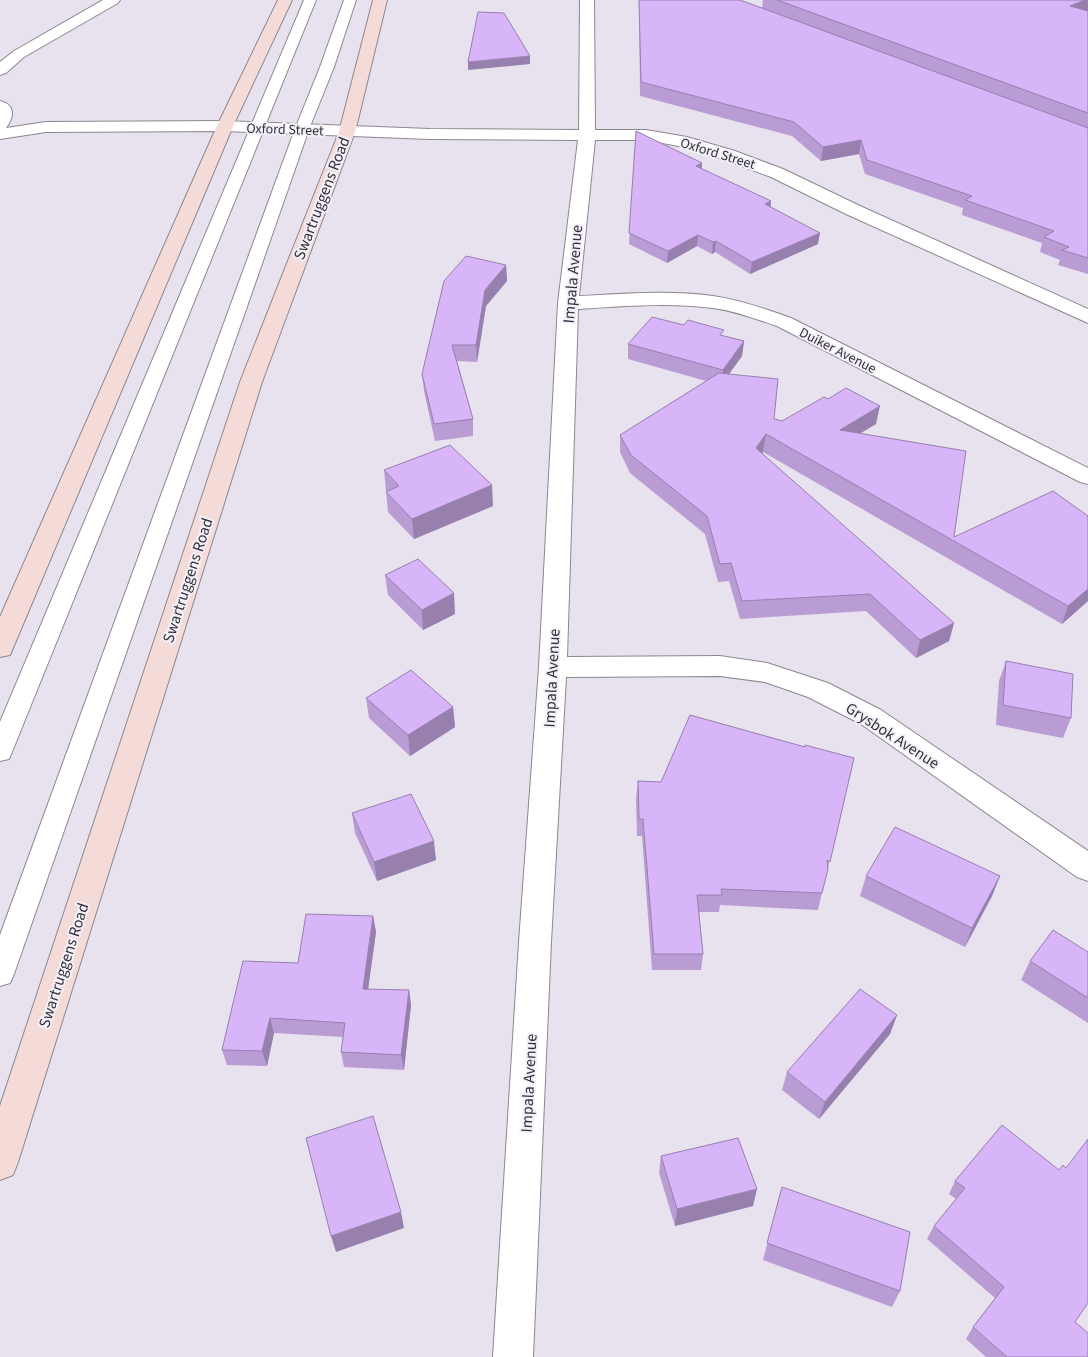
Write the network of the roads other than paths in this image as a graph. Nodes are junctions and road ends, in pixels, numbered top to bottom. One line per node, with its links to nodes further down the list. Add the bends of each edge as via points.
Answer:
1 (113, 0): 7 (street, via 19,54)
2 (285, 0): 9 (main road)
3 (310, 0): 11 (lane)
4 (350, 0): 12 (lane)
5 (380, 0): 13 (main road, Swartruggens Road)
6 (587, 0): 15 (street, Impala Avenue)
7 (0, 70)
8 (2, 115): 10 (street)
9 (225, 126): 10 (street, Oxford Street); 11 (street, Oxford Street); 19 (main road)
10 (46, 127): 14 (street)
11 (257, 127): 12 (street, Oxford Street); 21 (lane)
12 (302, 129): 13 (street, Oxford Street); 23 (lane)
13 (347, 132): 15 (street, Oxford Street); 24 (main road, Swartruggens Road, via 250,382)
14 (0, 134)
15 (587, 135): 16 (street, Impala Avenue); 17 (street, Oxford Street, via 646,136 688,142 729,154 777,173)
16 (568, 303): 18 (street, Duiker Avenue, via 670,299 713,302 750,310 784,322); 20 (street, Impala Avenue)
17 (1088, 317)
18 (1088, 477)
19 (0, 648)
20 (553, 667): 22 (street, Grysbok Avenue, via 720,666 767,673 818,690 871,717); 25 (street, Impala Avenue)
21 (0, 752)
22 (1088, 868)
23 (0, 974)
24 (0, 1162)
25 (513, 1357)

